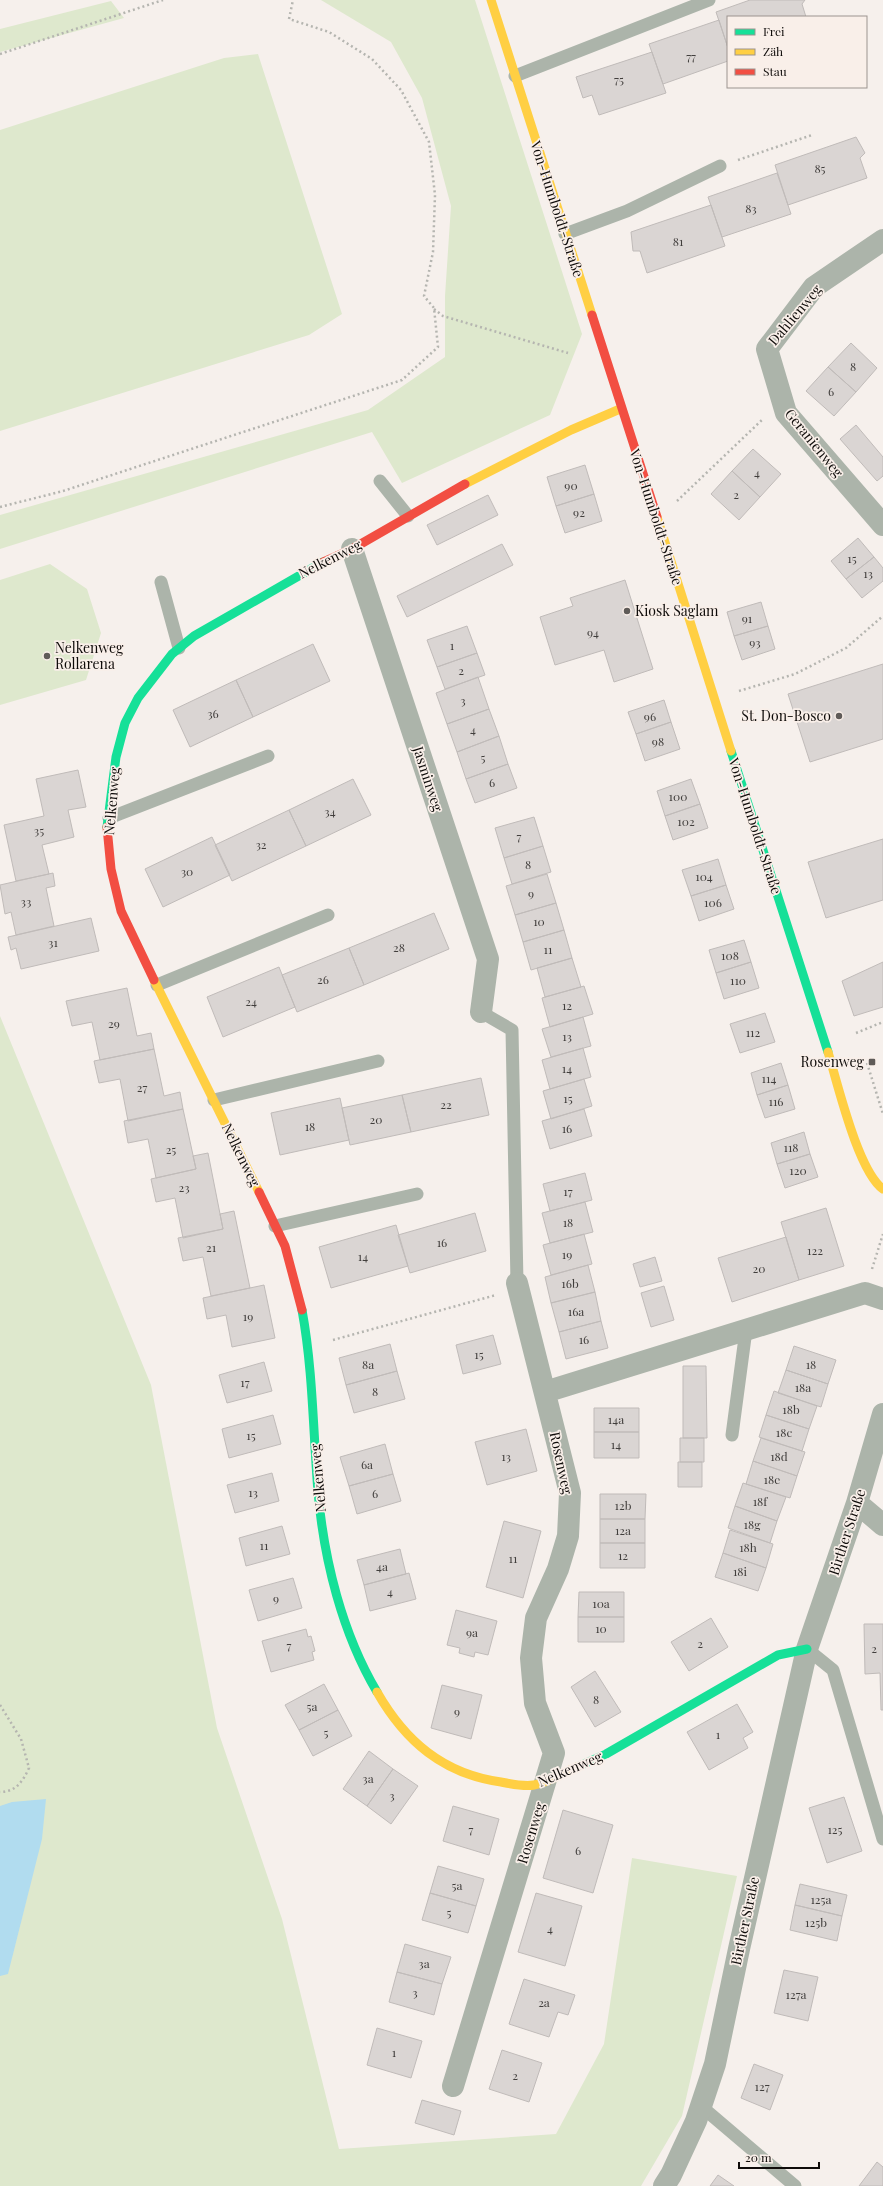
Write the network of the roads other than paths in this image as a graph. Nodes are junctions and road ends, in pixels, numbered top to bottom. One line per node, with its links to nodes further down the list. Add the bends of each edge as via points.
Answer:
1 (491, 0): 3 (street, Von-Humboldt-Straße)
2 (709, 0): 3 (lane)
3 (515, 76): 5 (street, Von-Humboldt-Straße)
4 (720, 166): 5 (lane, via 627,212)
5 (565, 234): 8 (street, Von-Humboldt-Straße)
6 (883, 240): 7 (street, Dahlienweg, via 814,287)
7 (767, 349): 11 (street, Geranienweg, via 786,413)
8 (620, 409): 10 (street, Nelkenweg, via 570,430); 22 (street, Von-Humboldt-Straße, via 863,1162 875,1183)
9 (380, 480): 10 (lane)
10 (408, 516): 12 (street, Nelkenweg)
11 (883, 525)
12 (352, 549): 14 (street, Nelkenweg, via 307,570 194,636); 19 (street, Jasminweg, via 488,959)
13 (161, 582): 14 (lane)
14 (179, 648): 16 (street, Nelkenweg, via 153,676 125,723 116,757)
15 (268, 756): 16 (lane)
16 (109, 818): 18 (street, Nelkenweg, via 111,869 121,911)
17 (328, 915): 18 (lane)
18 (156, 985): 21 (street, Nelkenweg)
19 (481, 1012): 25 (lane, via 512,1030)
20 (378, 1060): 21 (lane)
21 (214, 1100): 24 (street, Nelkenweg)
22 (883, 1189)
23 (417, 1194): 24 (lane)
24 (275, 1226): 34 (street, Nelkenweg, via 285,1246 300,1299 309,1347 318,1493 324,1539 344,1618 372,1684 390,1715 418,1745 450,1768 485,1780 511,1784 533,1785)
25 (518, 1286): 28 (street, Rosenweg)
26 (883, 1299): 27 (street, via 865,1293)
27 (746, 1330): 28 (street); 30 (lane)
28 (545, 1392): 34 (street, Rosenweg, via 570,1493 568,1536 558,1569 536,1618 531,1658 535,1703 554,1753)
29 (883, 1414): 31 (street, Birther Straße)
30 (732, 1435)
31 (857, 1503): 32 (street); 33 (street, Birther Straße)
32 (883, 1525)
33 (807, 1650): 34 (street, Nelkenweg, via 778,1654 606,1754); 35 (lane, via 833,1670); 37 (street, Birther Straße, via 740,1941 715,2064)
34 (546, 1781): 36 (street, Rosenweg)
35 (883, 1839)
36 (453, 2086)
37 (702, 2107): 38 (street, Birther Straße); 39 (lane)
38 (664, 2186)
39 (795, 2186)

